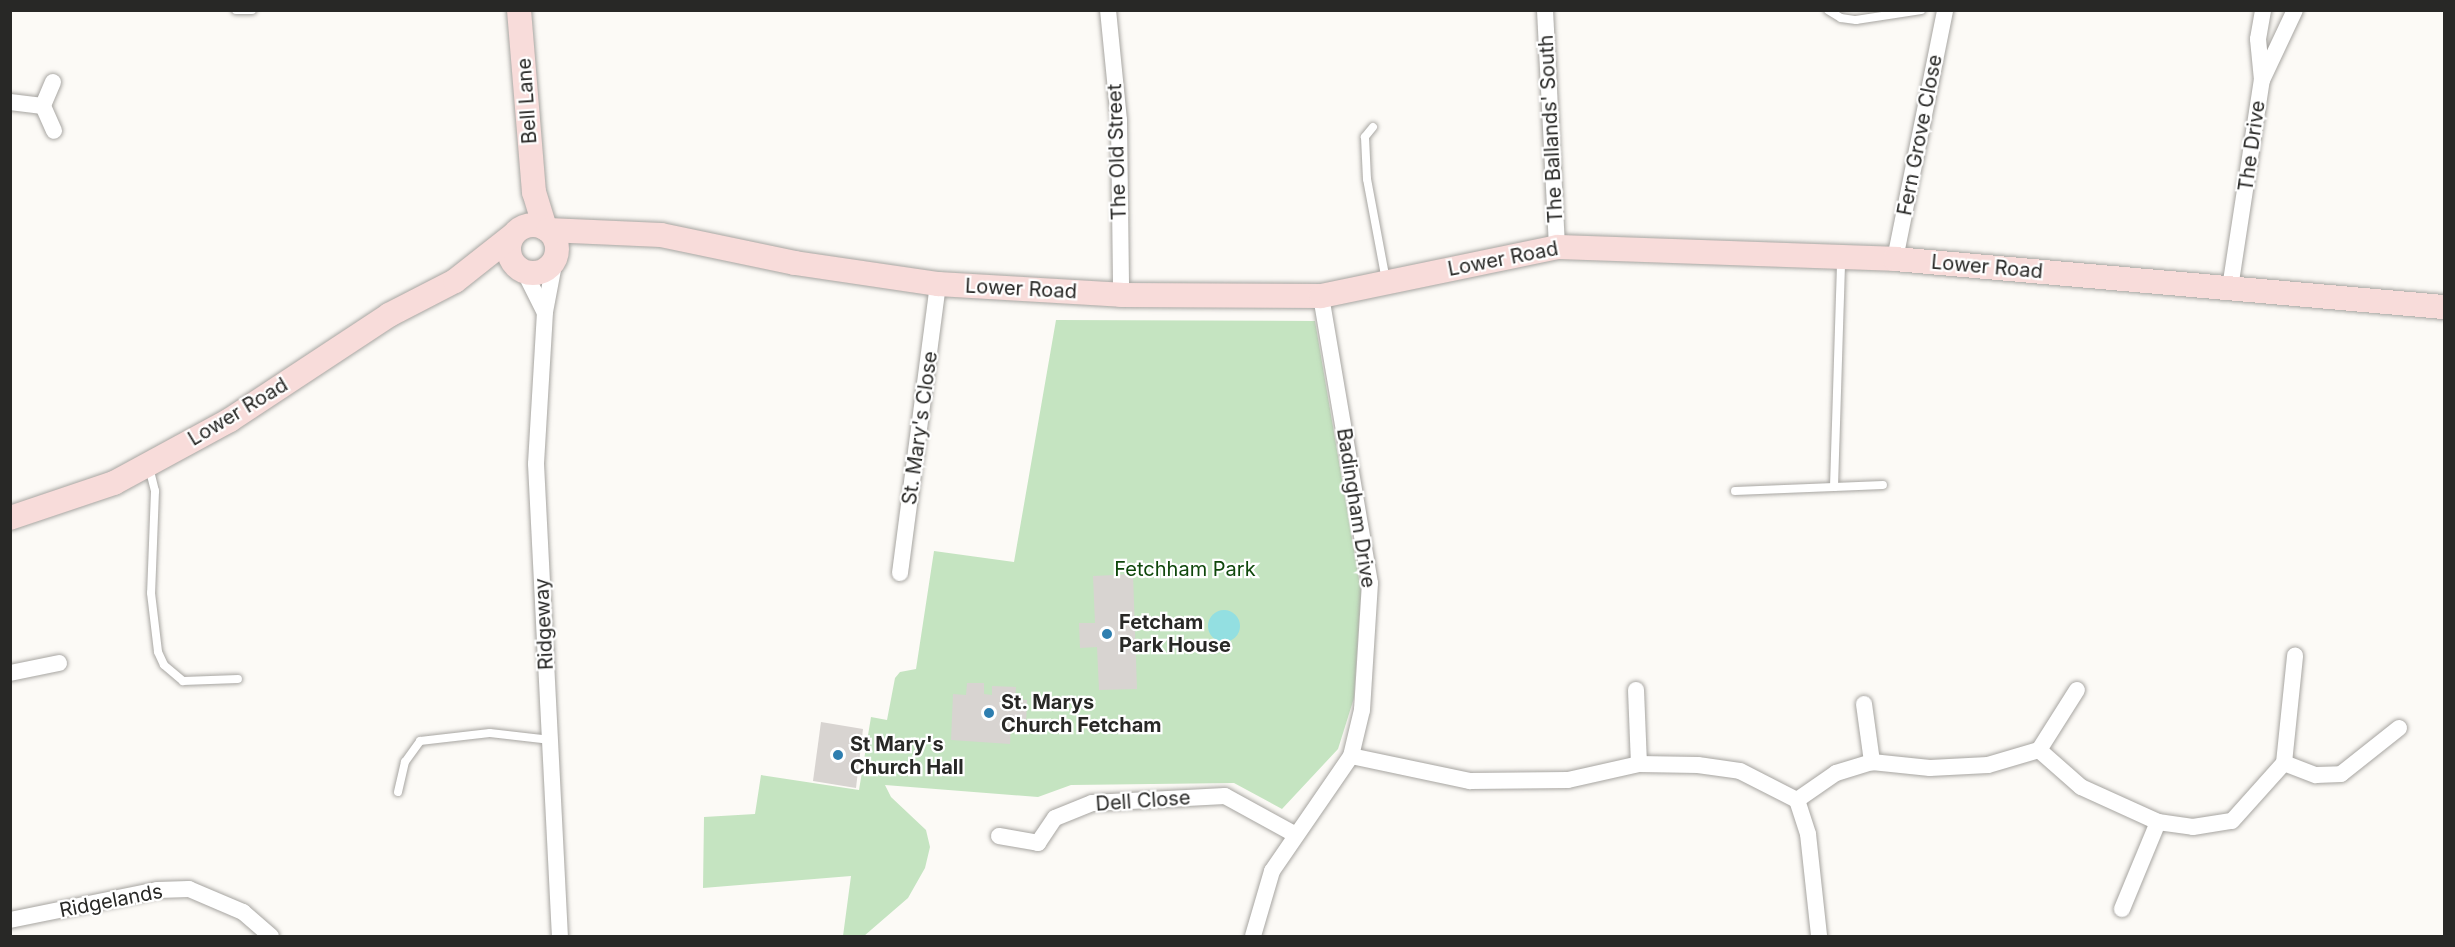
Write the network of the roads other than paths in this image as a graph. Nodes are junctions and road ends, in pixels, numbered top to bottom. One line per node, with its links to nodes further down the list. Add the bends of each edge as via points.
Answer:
1 (236, 10): 2 (lane)
2 (252, 10)
3 (519, 10): 17 (street, Bell Lane)
4 (1108, 10): 30 (street, The Old Street, via 1119,120)
5 (1545, 10): 21 (street, The Ballands' South)
6 (1828, 10): 7 (lane, via 1841,18 1857,20)
7 (1921, 10)
8 (1945, 10): 24 (street, Fern Grove Close)
9 (2263, 10): 11 (street, via 2258,39)
10 (2295, 10): 11 (street, The Drive)
11 (2262, 80): 29 (street, The Drive)
12 (53, 82): 14 (street)
13 (10, 102): 14 (street)
14 (43, 106): 16 (street)
15 (1373, 127): 27 (lane, via 1365,137 1367,179)
16 (54, 131)
17 (534, 192): 18 (street, Bell Lane); 20 (street, Bell Lane)
18 (546, 229): 19 (street, Lower Road); 20 (street, Lower Road, via 531,224); 22 (street, via 556,242)
19 (602, 231): 22 (street, Lower Road); 28 (street, Lower Road, via 699,241 795,263)
20 (515, 232): 25 (street, via 508,250); 26 (street, Lower Road)
21 (1557, 247): 23 (street, Lower Road); 27 (street, Lower Road)
22 (555, 257): 25 (street, Lower Road, via 538,272); 33 (street, Ridgeway)
23 (1841, 257): 24 (street, Lower Road); 36 (lane)
24 (1895, 259): 29 (street, Lower Road)
25 (522, 270): 26 (street, Lower Road, via 492,271); 33 (street, Ridgeway)
26 (455, 281): 34 (street, Lower Road, via 388,315 230,420)
27 (1386, 283): 31 (street, Lower Road)
28 (939, 284): 30 (street, Lower Road); 39 (street, St. Mary's Close)
29 (2230, 288): 32 (street, Lower Road)
30 (1121, 295): 31 (street, Lower Road)
31 (1321, 296): 50 (street, Badingham Drive, via 1370,583 1362,710)
32 (2445, 307)
33 (544, 312): 48 (street, Ridgeway, via 536,464)
34 (149, 464): 38 (street, Lower Road, via 114,483); 43 (lane, via 155,491 151,593 158,652 164,665 183,681)
35 (1883, 485): 36 (lane)
36 (1834, 487): 37 (lane)
37 (1735, 491)
38 (10, 518)
39 (900, 573)
40 (2295, 656): 52 (street)
41 (59, 663): 42 (street)
42 (10, 673)
43 (238, 679)
44 (1636, 690): 53 (street)
45 (2077, 690): 49 (street)
46 (1864, 704): 51 (street)
47 (2399, 728): 52 (street, via 2341,774 2316,775)
48 (551, 740): 54 (lane, via 490,733 420,741 405,762); 62 (street, Ridgeway)
49 (2039, 750): 51 (street, via 1988,765 1930,768); 56 (street, via 2081,787)
50 (1351, 756): 53 (street, via 1386,760 1470,781 1568,780); 57 (street, Badingham Drive)
51 (1872, 762): 55 (street, via 1836,773)
52 (2284, 763): 56 (street, via 2232,821 2193,827)
53 (1639, 764): 55 (street, via 1698,765 1740,771)
54 (398, 792)
55 (1797, 800): 64 (street, via 1808,834)
56 (2158, 822): 59 (street)
57 (1294, 834): 58 (street, Dell Close, via 1225,796 1092,802 1055,818 1038,843); 63 (street, Badingham Drive, via 1272,871)
58 (999, 836)
59 (2122, 909)
60 (10, 921): 61 (street, Ridgelands, via 157,890 189,889 243,912)
61 (271, 936)
62 (560, 936)
63 (1252, 936)
64 (1819, 936)

